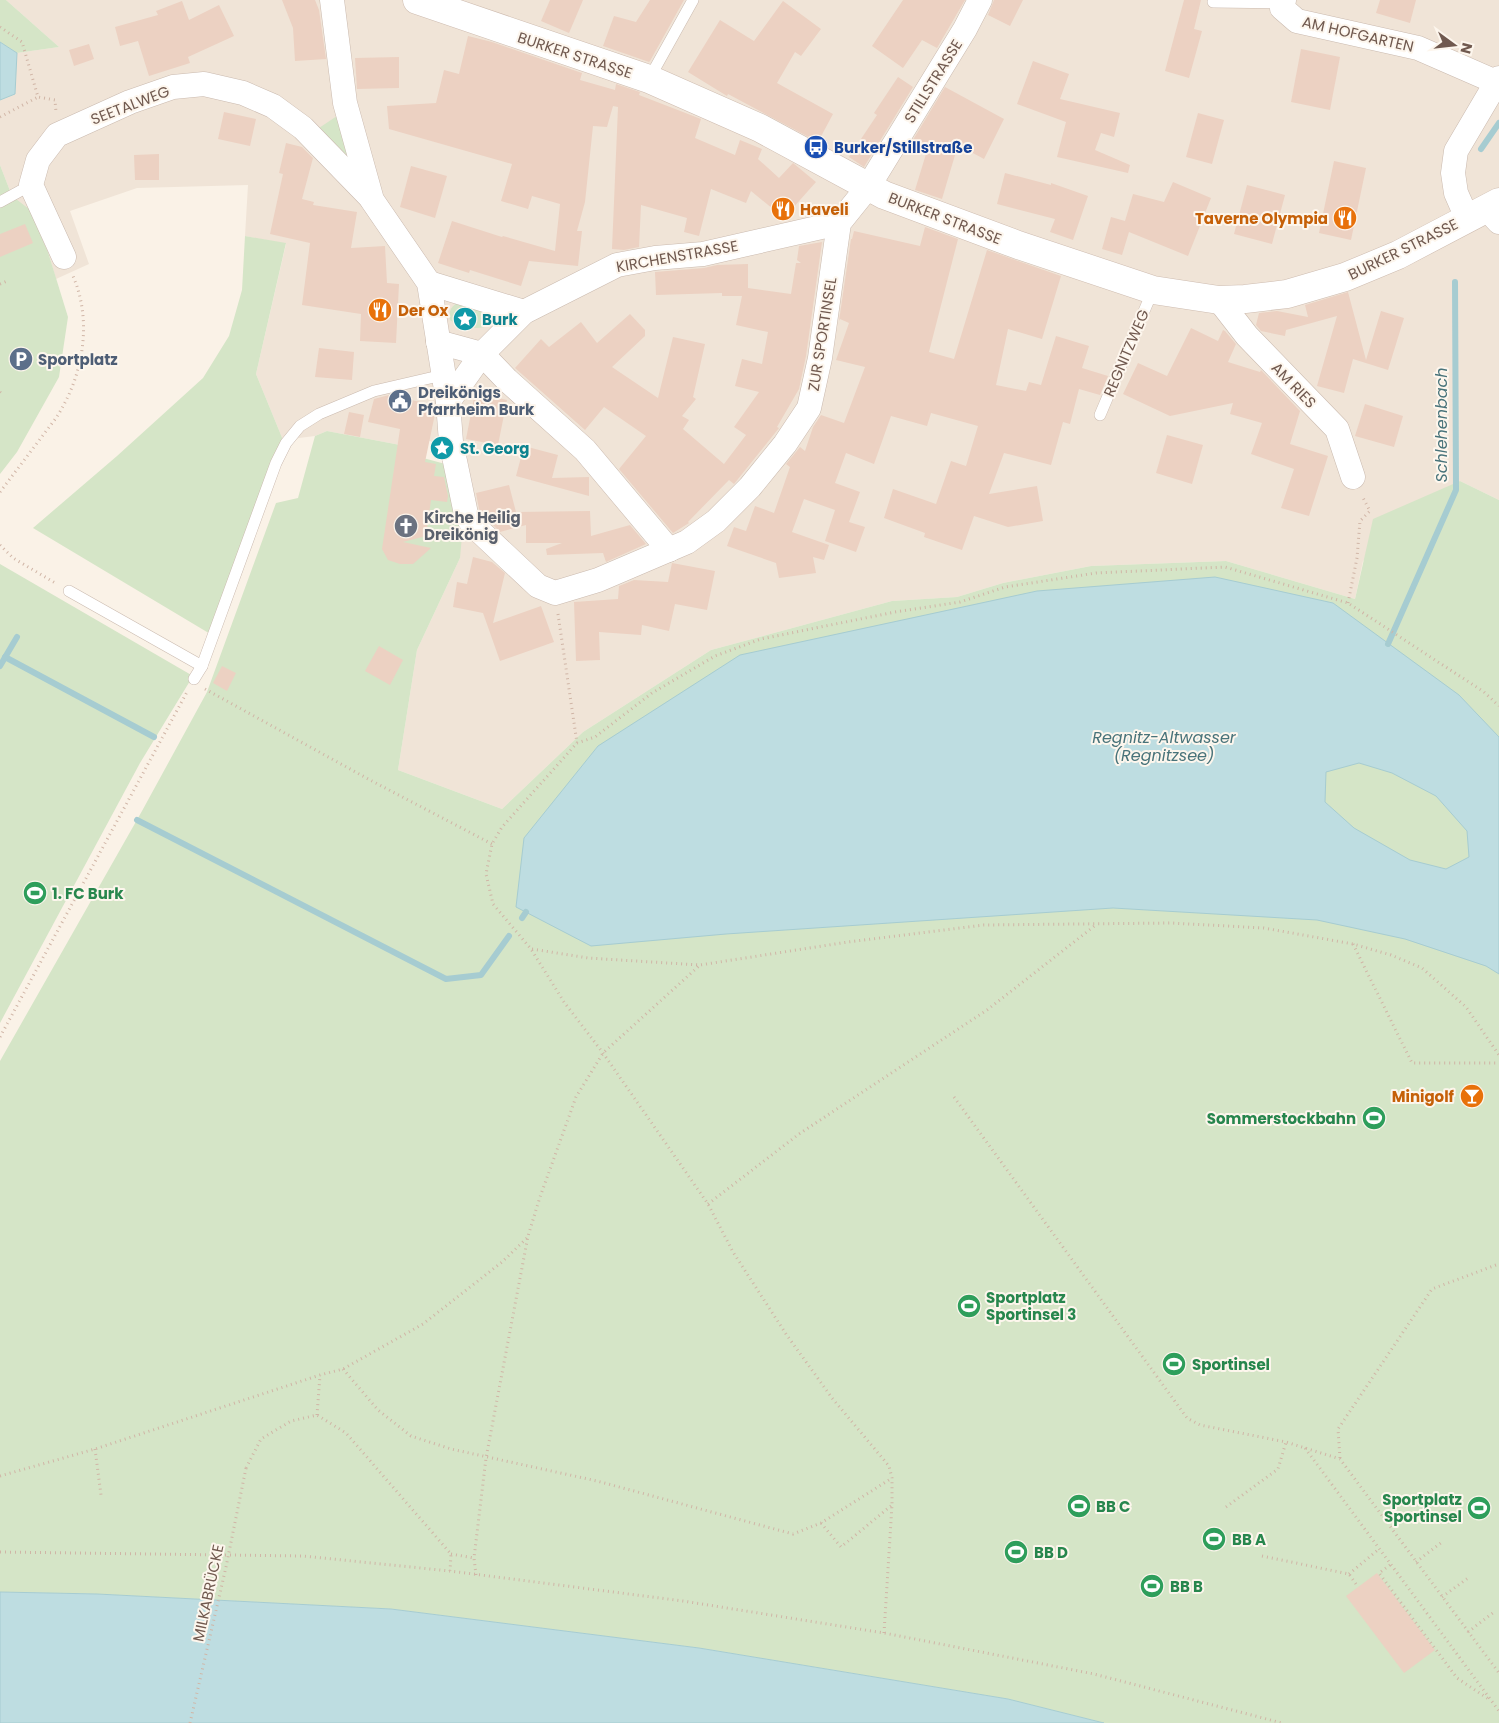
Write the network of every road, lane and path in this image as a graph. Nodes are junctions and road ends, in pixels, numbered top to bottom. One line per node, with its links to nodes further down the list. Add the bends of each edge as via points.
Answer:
1 (332, 0): 15 (street, via 345,103)
2 (416, 0): 8 (main road, BURKER STRASSE)
3 (694, 0): 8 (lane)
4 (980, 0): 14 (street, STILLSTRASSE)
5 (1283, 1): 6 (lane, AM HOFGARTEN); 9 (street, AM HOFGARTEN, via 1282,8 1297,21 1418,48)
6 (1213, 2)
7 (0, 26): 10 (path, via 22,42)
8 (649, 79): 14 (main road, BURKER STRASSE, via 760,128)
9 (1498, 80): 17 (street, via 1456,151 1453,173 1456,193)
10 (38, 96): 11 (path); 12 (path, via 55,100)
11 (0, 116)
12 (57, 135): 13 (street, SEETALWEG, via 38,160); 15 (street, SEETALWEG, via 130,102 173,87 204,84 243,93 273,106 303,128)
13 (31, 185): 16 (lane); 19 (street)
14 (868, 187): 18 (street); 23 (main road, BURKER STRASSE, via 1018,245)
15 (372, 200): 21 (street)
16 (0, 202)
17 (1488, 212): 24 (main road, BURKER STRASSE, via 1345,277 1287,294)
18 (838, 223): 25 (street, KIRCHENSTRASSE, via 703,254 617,265); 34 (street, ZUR SPORTINSEL, via 820,358 809,408 750,487 716,521 687,542)
19 (64, 258): 32 (path, via 79,289 84,319 83,347 76,376 63,408)
20 (7, 281): 22 (path)
21 (429, 283): 25 (street); 26 (street)
22 (0, 284)
23 (1153, 290): 24 (main road, BURKER STRASSE); 30 (lane, REGNITZWEG)
24 (1219, 300): 31 (street, AM RIES, via 1247,336 1337,429)
25 (524, 312): 27 (street, KIRCHENSTRASSE)
26 (438, 342): 27 (street); 28 (street)
27 (482, 354): 29 (street, KIRCHENSTRASSE); 34 (street, via 585,450)
28 (443, 375): 29 (street); 38 (lane, via 374,391 319,414 300,426 286,443 276,464)
29 (448, 402): 36 (street, via 451,442 466,514 472,524 538,586)
30 (1100, 415)
31 (1353, 477): 37 (path, via 1370,511 1360,521)
32 (0, 492)
33 (0, 545): 35 (path, via 13,558)
34 (669, 550): 36 (street, ZUR SPORTINSEL, via 598,580)
35 (69, 591): 38 (lane)
36 (555, 593): 41 (path)
37 (1348, 603): 40 (path, via 1484,692); 41 (path, via 1225,568 1096,572 1005,587 960,602 761,639 715,656 652,693 596,737)
38 (202, 666): 39 (lane)
39 (194, 679): 42 (path, via 207,692); 47 (path)
40 (1499, 706)
41 (577, 743): 42 (path, via 502,827)
42 (492, 844): 45 (path, via 486,874 492,904)
43 (1097, 924): 44 (path, via 1171,923 1264,928); 46 (path, via 984,925); 52 (path, via 987,1010 798,1134)
44 (1353, 944): 49 (path, via 1422,968 1466,1007); 50 (path, via 1412,1063)
45 (531, 949): 46 (path, via 588,958); 48 (path, via 564,1002)
46 (700, 965): 48 (path)
47 (0, 1037)
48 (603, 1053): 52 (path); 53 (path, via 576,1097)
49 (1499, 1055)
50 (1499, 1064)
51 (954, 1097): 58 (path, via 1187,1418 1200,1425)
52 (708, 1204): 64 (path, via 733,1252 786,1334 832,1398 889,1466)
53 (528, 1236): 55 (path, via 502,1262 423,1324); 61 (path)
54 (1499, 1265): 62 (path, via 1432,1289 1338,1429)
55 (343, 1369): 56 (path); 61 (path, via 378,1410 411,1436)
56 (320, 1375): 57 (path); 60 (path)
57 (317, 1415): 72 (path, via 346,1433); 89 (path, MILKABRÜCKE, bridge, via 290,1420 261,1439 246,1468)
58 (1286, 1442): 59 (path); 67 (path, via 1278,1469)
59 (1305, 1448): 62 (path); 70 (path)
60 (95, 1449): 63 (path); 65 (path)
61 (486, 1458): 68 (path, via 597,1481 793,1534); 74 (path)
62 (1340, 1459): 75 (path)
63 (0, 1476)
64 (892, 1478): 66 (path); 68 (path)
65 (102, 1495)
66 (892, 1505): 68 (path, via 841,1547); 85 (path)
67 (1226, 1507)
68 (821, 1524)
69 (1442, 1542): 75 (path)
70 (1379, 1549): 76 (path); 78 (path)
71 (0, 1552): 77 (path, via 303,1556)
72 (451, 1554): 74 (path); 77 (path)
73 (1262, 1556): 78 (path)
74 (474, 1558): 79 (path)
75 (1416, 1562): 82 (path)
76 (1390, 1564): 87 (path); 87 (path, via 1379,1573 1457,1678)
77 (450, 1571): 79 (path)
78 (1349, 1574): 81 (path)
79 (476, 1575): 85 (path, via 683,1601)
80 (1468, 1578): 82 (path)
81 (1358, 1587)
82 (1442, 1597): 84 (path)
83 (1494, 1612): 84 (path)
84 (1468, 1632): 86 (path)
85 (884, 1633): 90 (path, via 1094,1674)
86 (1499, 1673)
87 (1492, 1702): 88 (path)
88 (1499, 1711)
89 (190, 1723)
90 (1282, 1723)

